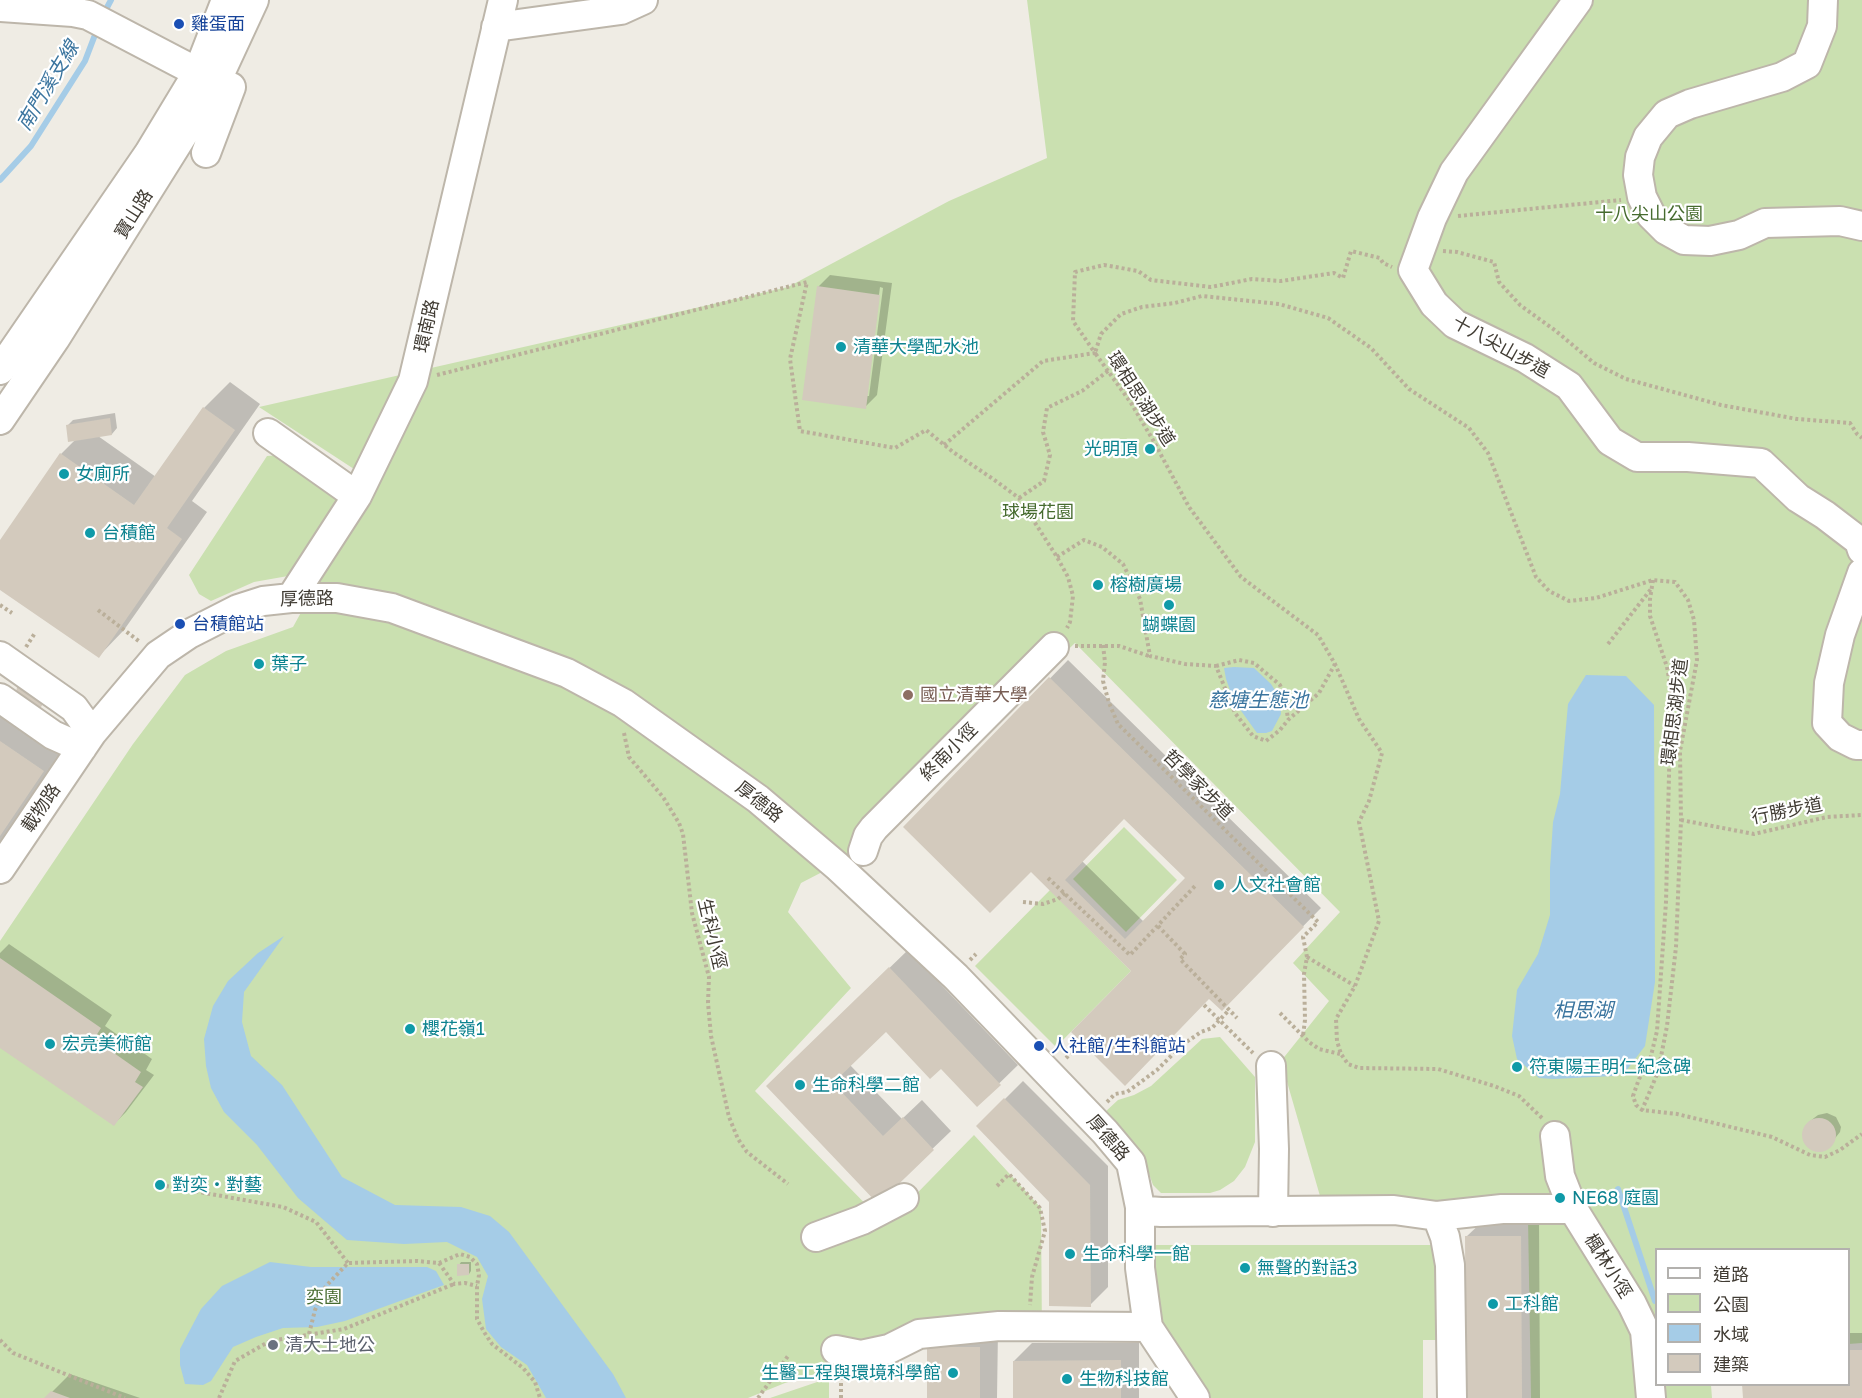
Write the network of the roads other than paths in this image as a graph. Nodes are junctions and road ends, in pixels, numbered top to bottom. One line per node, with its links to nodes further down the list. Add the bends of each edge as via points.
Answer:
1 (226, 0): 9 (street, 寶山路)
2 (254, 0): 9 (street, 寶山路)
3 (503, 0): 8 (street, 環南路)
4 (643, 0): 8 (street, via 621,10)
5 (1578, 0): 16 (street, 十八尖山步道, via 1454,172 1413,270 1434,304 1455,324 1525,358 1569,386 1610,441 1637,457 1761,463 1797,498 1859,542)
6 (1823, 0): 11 (street, via 1822,26 1807,64 1782,77 1667,114 1648,137 1638,175 1651,215 1684,240 1710,241 1765,224 1840,221)
7 (0, 7): 9 (street, via 73,12 98,20)
8 (496, 27): 15 (street, 環南路, via 413,381)
9 (207, 77): 10 (street, via 231,87); 12 (street, 寶山路, via 149,153); 13 (street, 寶山路, via 55,339)
10 (206, 153)
11 (1862, 226)
12 (0, 370)
13 (0, 420)
14 (268, 433): 15 (street)
15 (357, 496): 18 (street, 環南路)
16 (1862, 550)
17 (1862, 573): 23 (street, via 1840,635 1829,683 1827,723 1840,737)
18 (291, 597): 22 (street, 厚德路, via 238,609 158,655); 29 (street, 厚德路, via 337,598 392,608 567,673 623,703 758,799 956,977 1105,1132 1131,1163)
19 (1054, 647): 24 (street, 終南小徑, via 895,807 868,836)
20 (10, 655): 22 (street, via 74,708)
21 (0, 698): 22 (street, via 53,735)
22 (87, 740): 25 (street, 載物路)
23 (1862, 745)
24 (863, 851)
25 (0, 869)
26 (1271, 1066): 31 (street)
27 (1555, 1136): 30 (street, 楓林小徑, via 1560,1176)
28 (904, 1198): 33 (street, via 862,1220)
29 (1140, 1207): 31 (street, via 1161,1212); 34 (street, 厚德路, via 1140,1268)
30 (1573, 1209): 32 (street, via 1502,1209); 38 (street, 楓林小徑, via 1645,1331)
31 (1273, 1212): 32 (street, via 1394,1210)
32 (1437, 1216): 37 (street, via 1450,1265)
33 (816, 1237)
34 (1148, 1327): 35 (street, via 999,1326 919,1334 889,1349 861,1355); 36 (street, 厚德路)
35 (837, 1350)
36 (1195, 1398)
37 (1452, 1398)
38 (1651, 1398)

